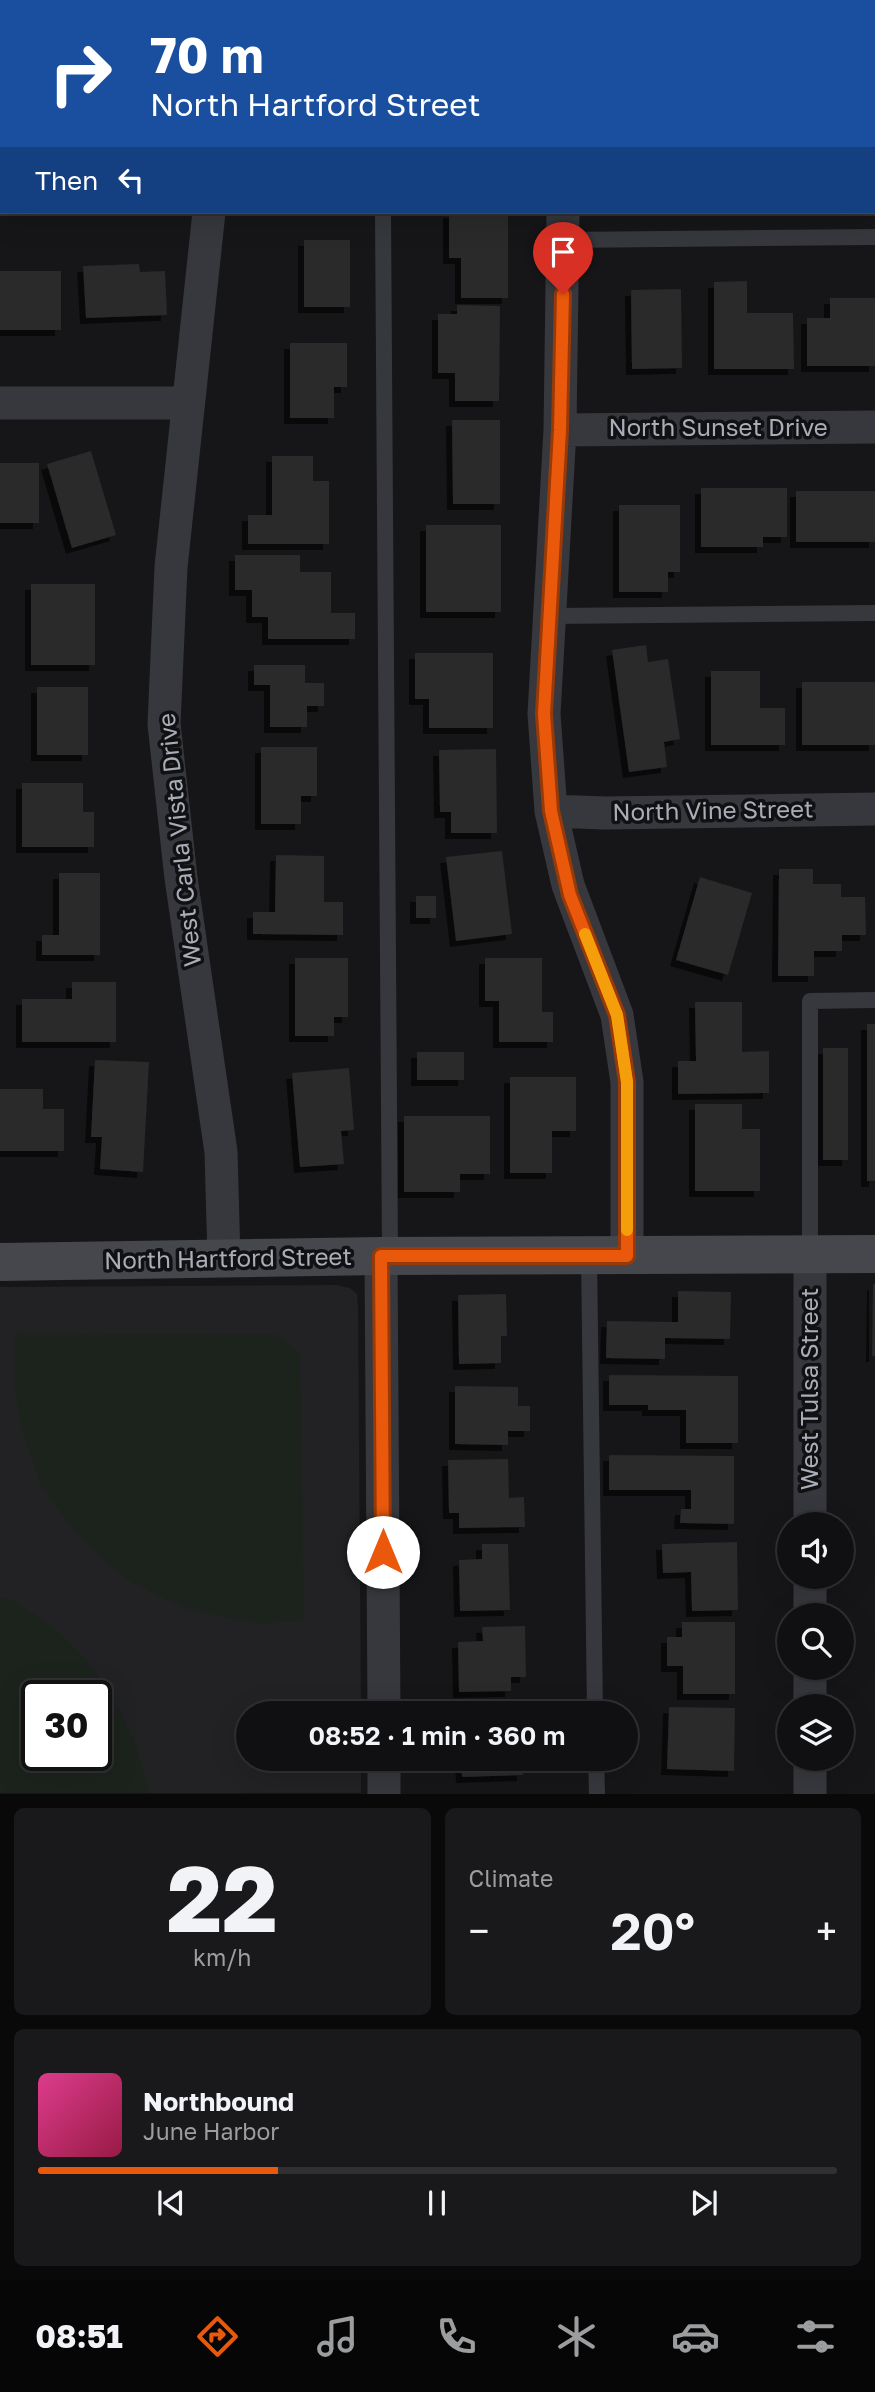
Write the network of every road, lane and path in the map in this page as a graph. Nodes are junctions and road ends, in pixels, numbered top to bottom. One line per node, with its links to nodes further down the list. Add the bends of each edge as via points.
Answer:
1 (209, 214): 6 (street, West Carla Vista Drive)
2 (383, 214): 16 (lane)
3 (563, 226): 4 (lane); 8 (street)
4 (875, 237)
5 (0, 403): 6 (street)
6 (188, 403): 19 (street, West Carla Vista Drive, via 171,567 164,724 221,1152)
7 (875, 427): 8 (street, North Sunset Drive)
8 (560, 430): 10 (street)
9 (875, 613): 10 (lane)
10 (550, 616): 12 (street, via 544,714)
11 (875, 809): 12 (street, North Vine Street)
12 (551, 811): 18 (street, via 570,895 617,1015 627,1082)
13 (875, 1000): 15 (lane, via 810,1001)
14 (875, 1254): 15 (street, North Hartford Street)
15 (810, 1255): 18 (street, North Hartford Street); 21 (street, West Tulsa Street)
16 (386, 1256): 17 (street, North Hartford Street); 19 (street, North Hartford Street); 22 (street)
17 (589, 1256): 18 (street, North Hartford Street); 23 (lane)
18 (627, 1256)
19 (224, 1259): 20 (street, North Hartford Street)
20 (0, 1262)
21 (810, 1512)
22 (384, 1701)
23 (596, 1701)
24 (384, 1771): 27 (street)
25 (596, 1771): 28 (lane)
26 (810, 1771): 29 (street)
27 (384, 1794)
28 (597, 1794)
29 (810, 1794)

